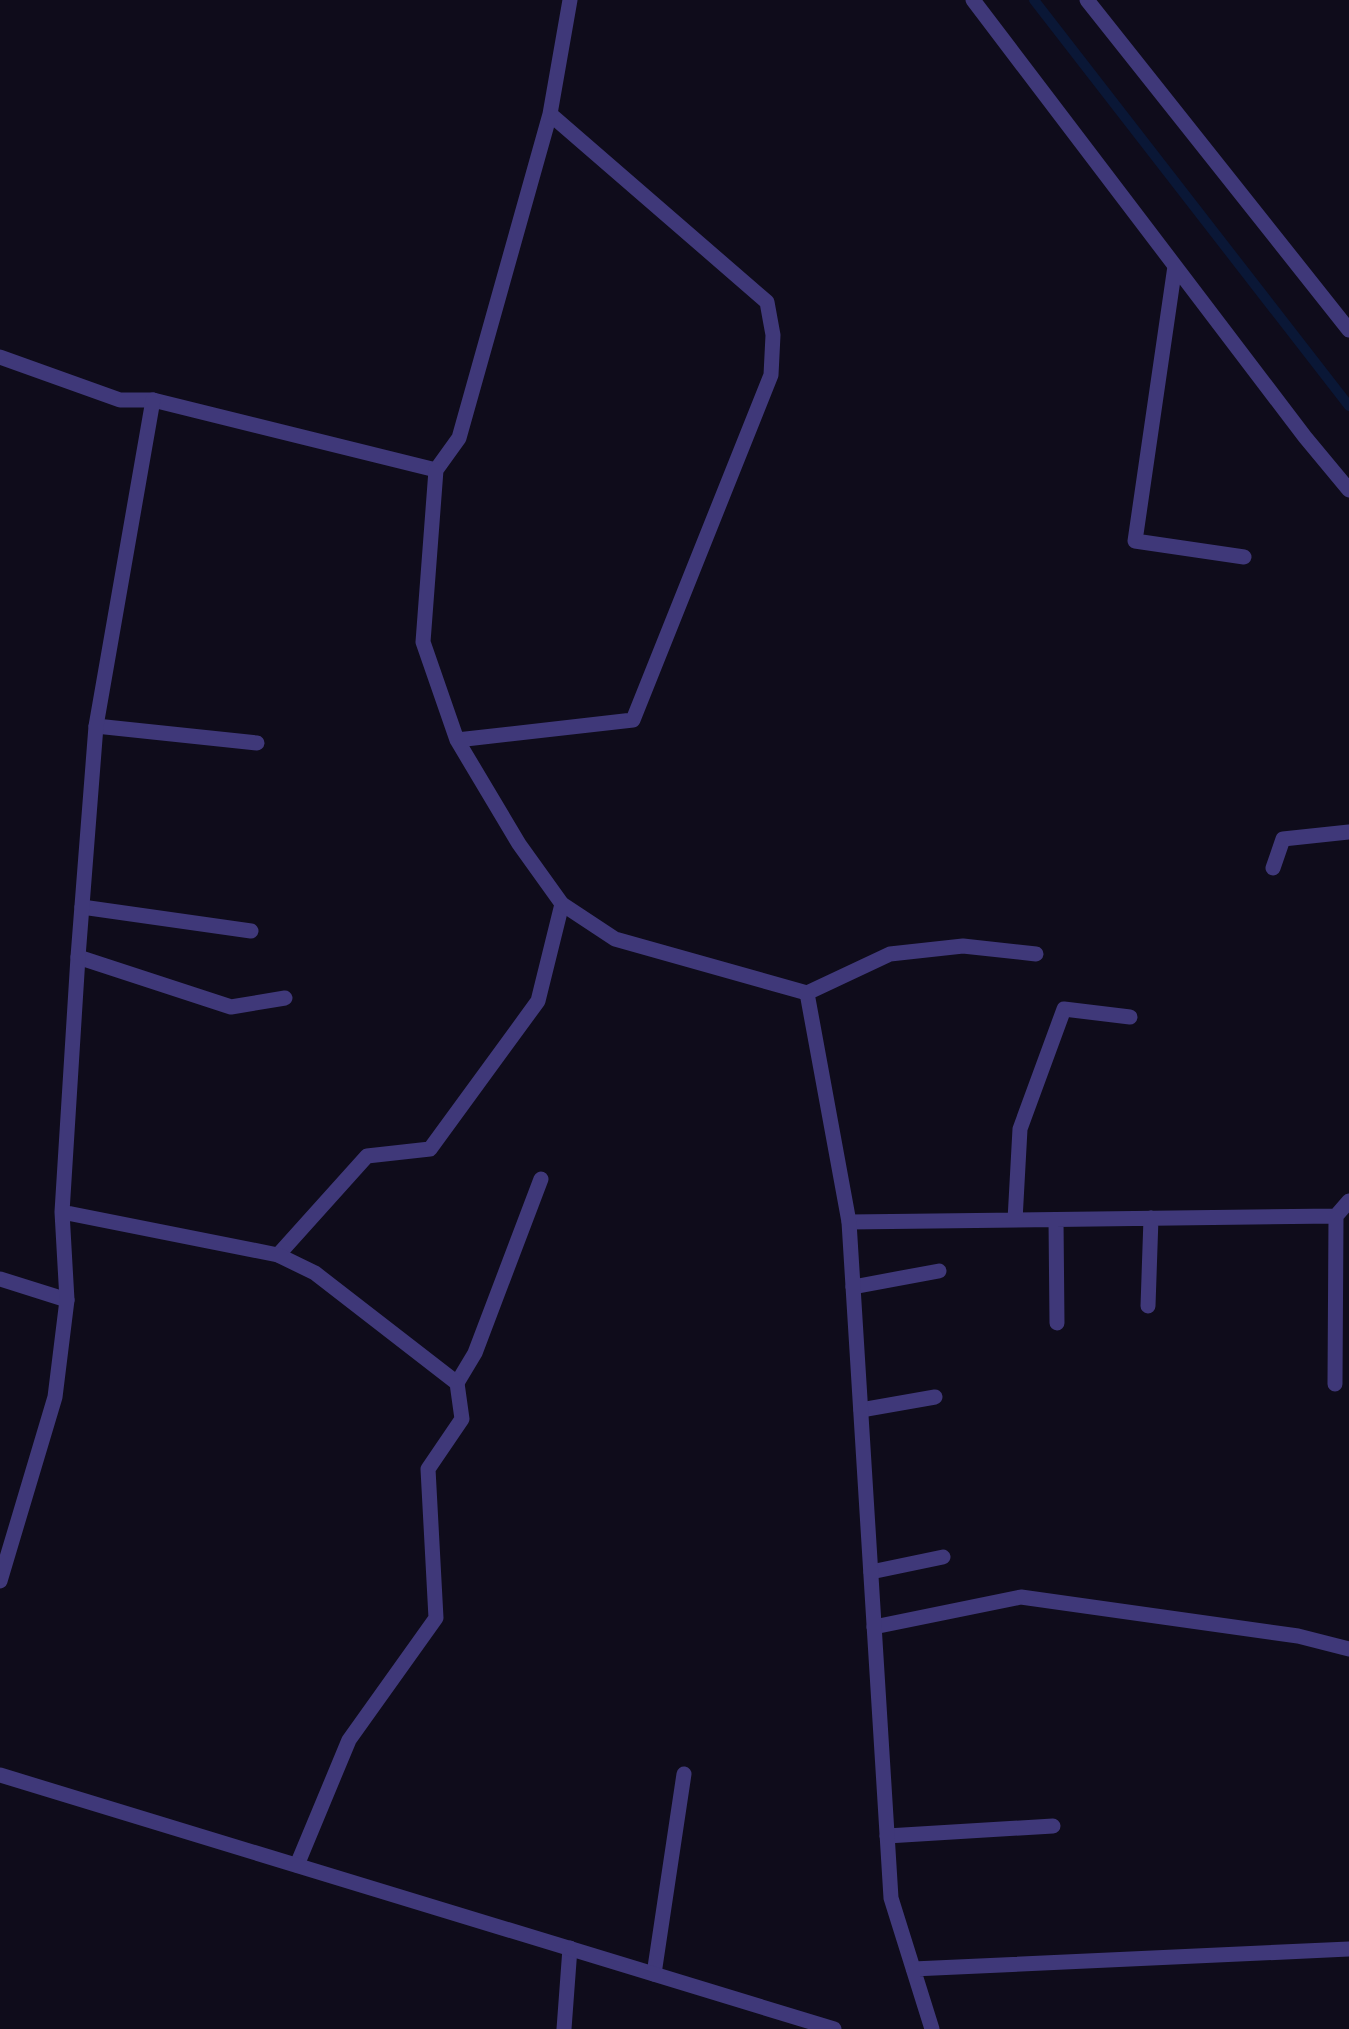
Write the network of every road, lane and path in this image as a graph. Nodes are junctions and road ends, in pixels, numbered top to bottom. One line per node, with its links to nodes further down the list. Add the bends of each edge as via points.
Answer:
1 (570, 0): 4 (street)
2 (973, 0): 5 (street)
3 (1087, 0): 6 (street)
4 (549, 114): 9 (street, via 459,438); 13 (street, via 767,302 772,335 771,375 633,720)
5 (1175, 266): 10 (street); 11 (street, via 1135,541)
6 (1349, 330)
7 (0, 357): 8 (street, via 120,400)
8 (153, 400): 9 (street); 12 (street)
9 (436, 470): 13 (street, via 423,642)
10 (1349, 490)
11 (1244, 557)
12 (96, 726): 14 (street); 18 (street)
13 (457, 740): 17 (street, via 519,844)
14 (256, 743)
15 (1349, 832): 16 (street, via 1283,839)
16 (1273, 868)
17 (562, 904): 22 (street, via 615,939); 33 (street, via 538,1001 430,1149 367,1156)
18 (82, 907): 19 (street); 21 (street)
19 (251, 931)
20 (1036, 954): 22 (street, via 963,946 890,954)
21 (78, 957): 23 (street, via 231,1007); 27 (street)
22 (807, 993): 32 (street)
23 (285, 998)
24 (1130, 1017): 30 (street, via 1064,1009 1020,1129)
25 (542, 1179): 41 (street, via 475,1353)
26 (1349, 1201): 28 (street)
27 (62, 1212): 33 (street); 37 (street)
28 (1336, 1216): 29 (street); 40 (street)
29 (1151, 1218): 31 (street); 38 (street)
30 (1015, 1220): 31 (street); 32 (street)
31 (1056, 1220): 39 (street)
32 (849, 1222): 36 (street)
33 (278, 1255): 41 (street, via 315,1273)
34 (939, 1271): 36 (street)
35 (0, 1279): 37 (street)
36 (853, 1287): 44 (street)
37 (67, 1300): 47 (street, via 55,1397)
38 (1148, 1306)
39 (1057, 1323)
40 (1342, 1347): 42 (street)
41 (457, 1383): 54 (street, via 462,1419 428,1469 436,1618 349,1740)
42 (1335, 1384)
43 (935, 1397): 44 (street)
44 (861, 1410): 46 (street)
45 (943, 1557): 46 (street)
46 (871, 1572): 48 (street)
47 (0, 1581)
48 (874, 1627): 49 (street, via 1021,1597 1298,1636); 53 (street)
49 (1349, 1649)
50 (684, 1774): 58 (street)
51 (0, 1775): 54 (street)
52 (1053, 1826): 53 (street)
53 (887, 1836): 57 (street, via 891,1898)
54 (297, 1865): 55 (street)
55 (570, 1948): 58 (street); 59 (street)
56 (1349, 1948): 57 (street)
57 (913, 1969): 61 (street)
58 (654, 1974): 60 (street)
59 (564, 2029)
60 (834, 2029)
61 (932, 2029)

